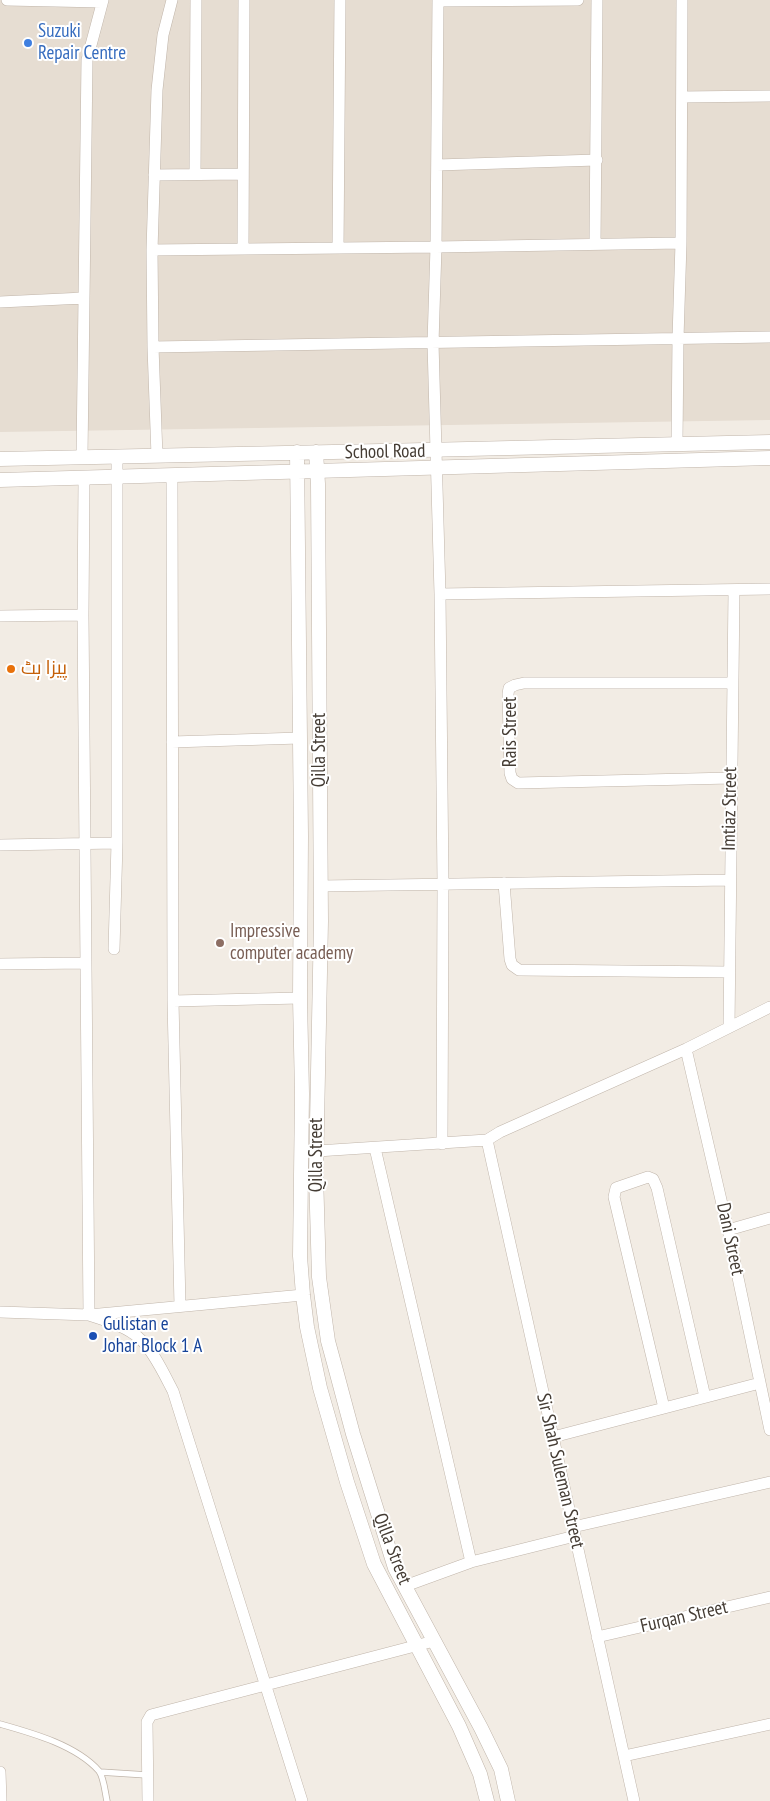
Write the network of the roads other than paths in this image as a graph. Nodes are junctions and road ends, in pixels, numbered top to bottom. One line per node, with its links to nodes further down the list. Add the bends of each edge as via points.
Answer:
1 (7, 0): 9 (street)
2 (172, 0): 17 (street, via 163,35 157,90)
3 (196, 0): 15 (street)
4 (244, 0): 16 (street)
5 (340, 0): 22 (street)
6 (578, 0): 10 (street)
7 (597, 0): 13 (street)
8 (682, 0): 12 (street)
9 (102, 1): 24 (street, via 87,60)
10 (438, 1): 14 (street)
11 (770, 96): 12 (street)
12 (682, 97): 19 (street)
13 (596, 160): 14 (street); 18 (street)
14 (436, 165): 20 (street)
15 (195, 174): 16 (street); 17 (street)
16 (243, 174): 21 (street)
17 (154, 175): 23 (street)
18 (595, 243): 19 (street); 20 (street)
19 (681, 243): 27 (street)
20 (436, 247): 22 (street); 28 (street)
21 (243, 248): 22 (street); 23 (street)
22 (338, 248)
23 (152, 250): 29 (street)
24 (84, 298): 25 (street); 36 (street)
25 (0, 302)
26 (770, 337): 27 (street)
27 (678, 338): 28 (street); 31 (street)
28 (433, 342): 29 (street); 32 (street)
29 (153, 347): 35 (street)
30 (770, 442): 31 (street, School Road)
31 (677, 444): 32 (street, School Road)
32 (435, 451): 34 (street, School Road); 40 (street)
33 (297, 452): 34 (street, School Road); 35 (street, School Road); 42 (street, Qilla Street)
34 (316, 452): 41 (street, Qilla Street)
35 (157, 456): 37 (street, School Road)
36 (82, 457): 37 (street, School Road); 39 (street, School Road)
37 (117, 457): 44 (street)
38 (770, 458): 40 (street, School Road)
39 (0, 459)
40 (437, 468): 41 (street, School Road); 49 (street)
41 (317, 472): 42 (street, School Road); 62 (street, Qilla Street)
42 (297, 473): 43 (street, School Road); 53 (street, Qilla Street)
43 (172, 476): 44 (street, School Road); 54 (street)
44 (117, 477): 45 (street, School Road); 57 (street)
45 (84, 479): 46 (street, School Road); 50 (street)
46 (0, 480)
47 (770, 589): 48 (street)
48 (734, 591): 49 (street); 52 (street, Imtiaz Street)
49 (440, 594): 61 (street)
50 (83, 615): 51 (street); 56 (street)
51 (0, 616)
52 (733, 683): 55 (street, Imtiaz Street); 55 (street, Rais Street, via 524,683 509,688 508,694 510,773 518,783)
53 (300, 738): 54 (street); 67 (street, Qilla Street)
54 (172, 742): 68 (street)
55 (731, 778): 59 (street, Imtiaz Street)
56 (86, 843): 57 (street); 58 (street); 64 (street)
57 (117, 843): 63 (street)
58 (0, 845)
59 (730, 880): 60 (street); 66 (street, Imtiaz Street)
60 (504, 883): 61 (street); 66 (street, via 510,959 512,965 520,970)
61 (443, 884): 62 (street); 73 (street)
62 (321, 886): 75 (street, Qilla Street)
63 (114, 949)
64 (86, 963): 65 (street); 81 (street)
65 (0, 964)
66 (729, 972): 70 (street, Imtiaz Street)
67 (300, 998): 68 (street); 78 (street, Qilla Street, via 300,1256)
68 (173, 1001): 79 (street)
69 (770, 1008): 70 (street)
70 (729, 1027): 71 (street)
71 (686, 1048): 72 (street); 77 (street, Dani Street)
72 (486, 1140): 73 (street); 88 (street, Sir Shah Suleman Street)
73 (442, 1144): 74 (street)
74 (375, 1148): 75 (street); 91 (street)
75 (317, 1151): 82 (street, Qilla Street, via 319,1277 328,1341)
76 (770, 1218): 77 (street)
77 (728, 1230): 83 (street, Dani Street)
78 (303, 1295): 79 (street); 84 (street, Qilla Street)
79 (180, 1306): 81 (street)
80 (0, 1312): 81 (street)
81 (89, 1315): 97 (street, via 140,1338 173,1391)
82 (339, 1382): 84 (street); 92 (street, Qilla Street, via 395,1568)
83 (760, 1383): 85 (street); 87 (street, Dani Street)
84 (320, 1388): 96 (street, Qilla Street, via 346,1482 374,1564)
85 (705, 1397): 86 (street); 86 (street, via 657,1188 653,1179 648,1177 616,1188 614,1197)
86 (664, 1408): 88 (street)
87 (770, 1430)
88 (553, 1437): 90 (street, Sir Shah Suleman Street)
89 (770, 1482): 90 (street)
90 (574, 1531): 91 (street); 94 (street, Sir Shah Suleman Street)
91 (471, 1562): 92 (street)
92 (405, 1586): 95 (street, Qilla Street)
93 (770, 1598): 94 (street, Furqan Street)
94 (597, 1637): 100 (street, Sir Shah Suleman Street)
95 (434, 1641): 96 (street); 109 (street, Qilla Street, via 501,1769)
96 (416, 1645): 97 (street); 108 (street, Qilla Street, via 459,1726 480,1774)
97 (266, 1686): 103 (street, via 151,1715 146,1722); 107 (street)
98 (0, 1724): 102 (lane, via 51,1741 80,1755)
99 (770, 1724): 100 (street)
100 (624, 1756): 110 (street, Sir Shah Suleman Street)
101 (0, 1772): 104 (street)
102 (100, 1772): 103 (lane); 105 (lane)
103 (147, 1775): 106 (street)
104 (1, 1801)
105 (107, 1801)
106 (148, 1801)
107 (302, 1801)
108 (487, 1801)
109 (508, 1801)
110 (634, 1801)

